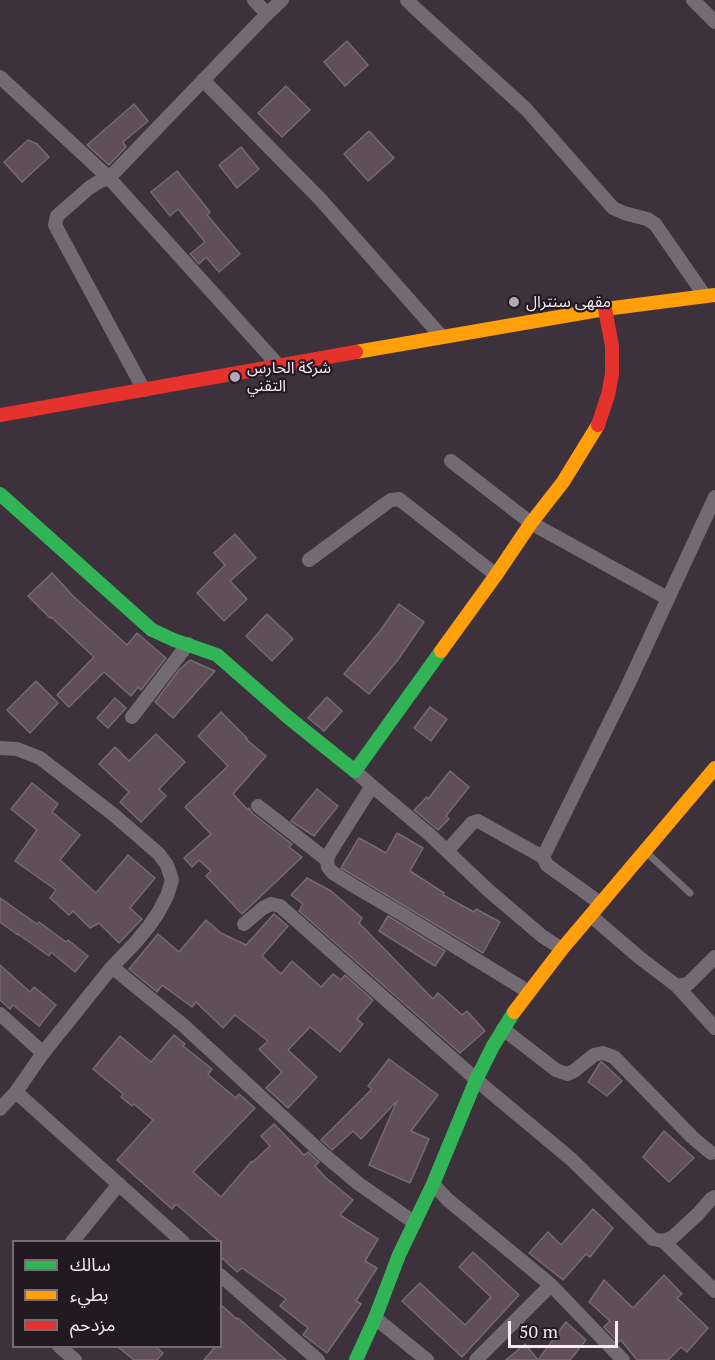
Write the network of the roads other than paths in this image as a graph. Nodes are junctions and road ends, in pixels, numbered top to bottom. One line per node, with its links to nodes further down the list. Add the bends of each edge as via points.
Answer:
1 (254, 0): 5 (street)
2 (282, 0): 5 (street)
3 (407, 0): 10 (street, via 526,109 613,208 654,224)
4 (693, 0): 6 (street)
5 (267, 14): 7 (street)
6 (715, 22)
7 (203, 80): 9 (street); 12 (street, via 321,200)
8 (3, 86): 9 (street)
9 (109, 178): 13 (street); 14 (street, via 89,188 57,216 55,225)
10 (710, 295): 11 (street)
11 (605, 309): 12 (street); 19 (street, via 612,374 600,421 563,482)
12 (441, 336): 13 (street)
13 (278, 365): 14 (street)
14 (144, 390): 15 (street)
15 (0, 415)
16 (451, 461): 19 (street)
17 (0, 494): 23 (street, via 152,630)
18 (715, 497): 22 (street)
19 (531, 523): 21 (street); 22 (street)
20 (309, 560): 21 (street, via 385,504 399,499)
21 (496, 575): 27 (street)
22 (667, 598): 32 (street)
23 (188, 644): 24 (street); 27 (street, via 217,655)
24 (132, 717)
25 (0, 748): 40 (street, via 17,749 40,758 114,815 167,865 172,880 158,913)
26 (715, 768): 30 (street)
27 (355, 771): 28 (street)
28 (372, 786): 31 (street); 33 (street)
29 (258, 806): 33 (street)
30 (644, 850): 34 (lane); 35 (street)
31 (447, 851): 32 (street, via 478,821); 38 (street, via 488,890)
32 (543, 857): 35 (street, via 547,865)
33 (327, 860): 42 (street, via 333,873)
34 (690, 893)
35 (600, 903): 36 (street)
36 (591, 916): 38 (street); 41 (street)
37 (244, 924): 47 (street, via 263,908 271,904 280,906)
38 (562, 949): 42 (street)
39 (715, 957): 41 (street, via 688,984)
40 (112, 967): 46 (street); 54 (street, via 183,1025 323,1154)
41 (677, 986): 44 (street)
42 (529, 992): 45 (street)
43 (0, 1014): 46 (street)
44 (715, 1028)
45 (503, 1029): 47 (street); 50 (street, via 556,1070 567,1074 594,1055 614,1057)
46 (43, 1053): 48 (street)
47 (476, 1080): 52 (street); 57 (street, via 571,1159 653,1239)
48 (16, 1092): 49 (street); 51 (street)
49 (0, 1108)
50 (711, 1153)
51 (119, 1184): 55 (street); 56 (street)
52 (433, 1184): 54 (street); 59 (street)
53 (715, 1197): 57 (street, via 673,1237)
54 (415, 1222): 61 (street)
55 (74, 1240)
56 (181, 1240)
57 (663, 1241): 60 (street)
58 (222, 1277): 64 (street)
59 (551, 1285): 67 (street); 68 (street)
60 (715, 1292)
61 (375, 1318): 65 (street); 66 (street)
62 (60, 1348): 63 (street)
63 (75, 1360)
64 (318, 1360)
65 (356, 1360)
66 (427, 1360)
67 (476, 1360)
68 (623, 1360)

